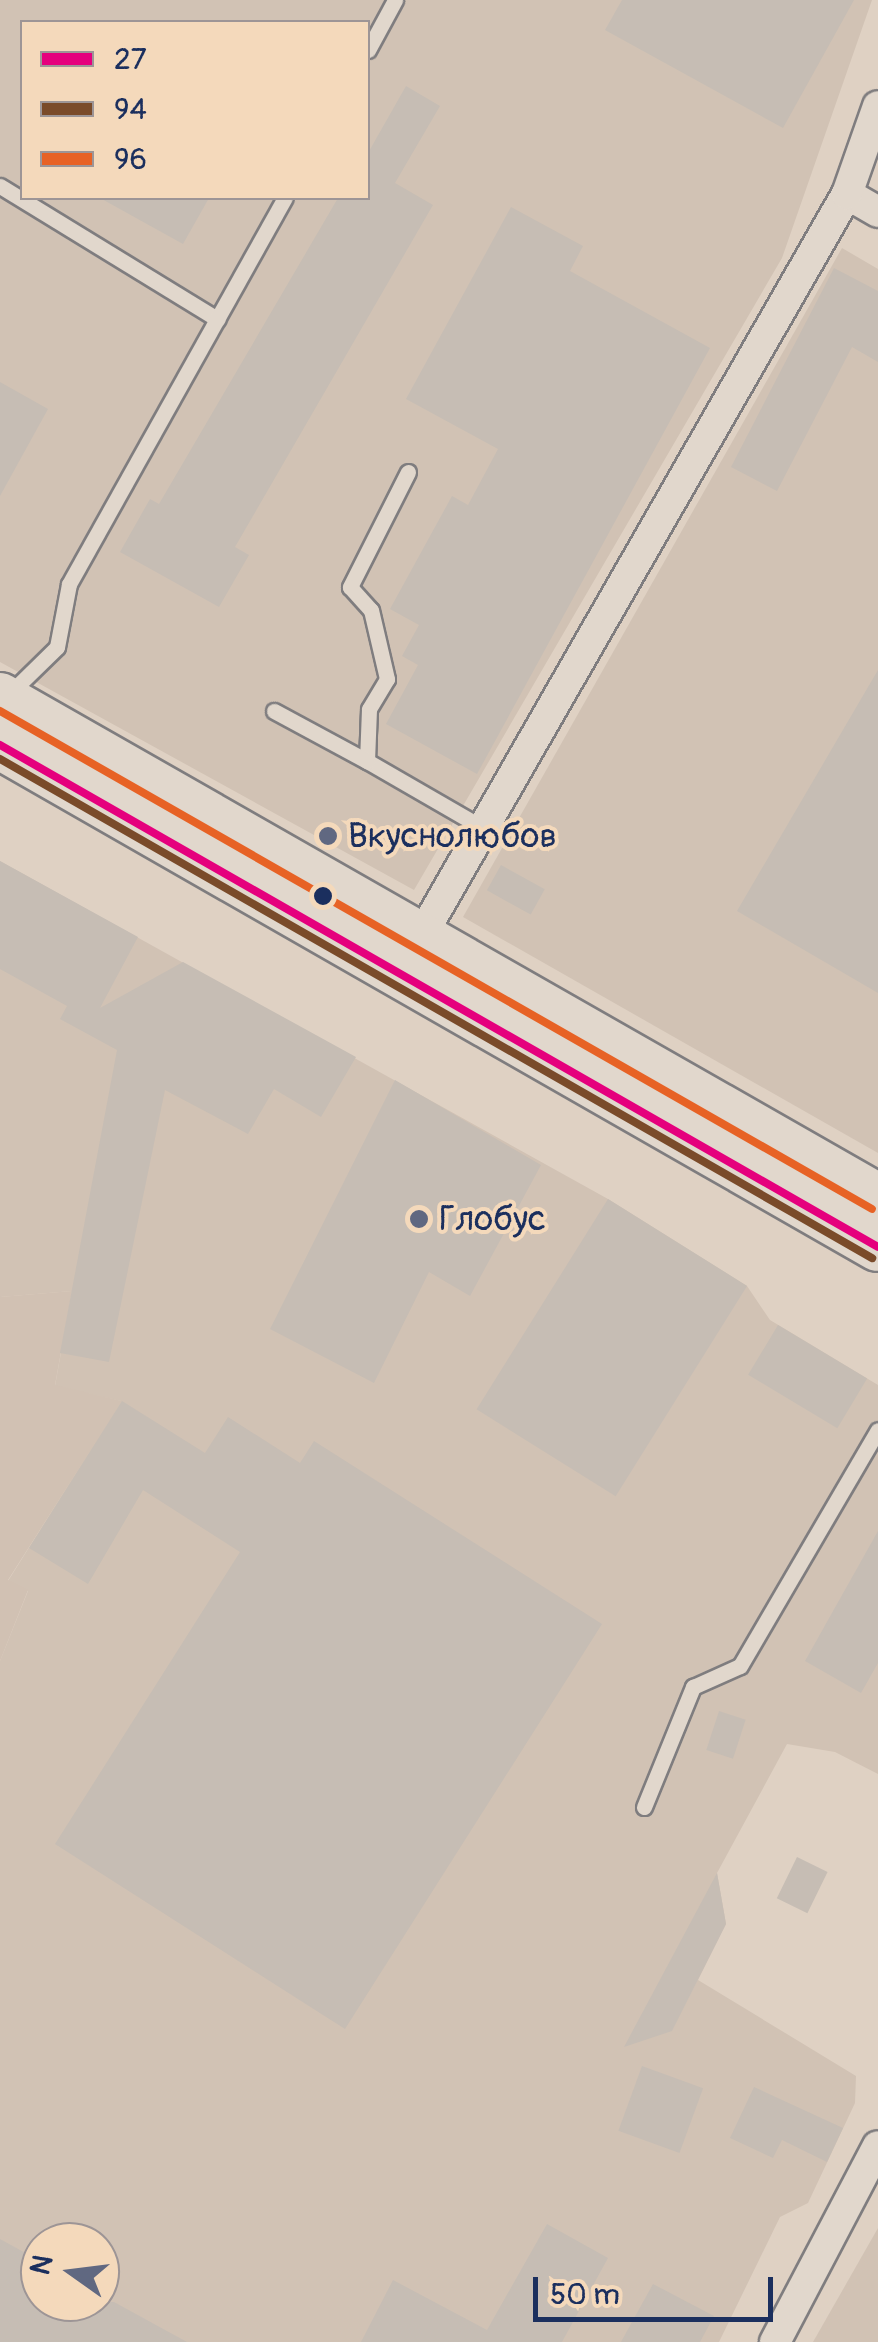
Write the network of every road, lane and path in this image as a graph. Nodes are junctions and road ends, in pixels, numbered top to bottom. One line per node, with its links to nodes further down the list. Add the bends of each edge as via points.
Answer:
1 (395, 0): 2 (lane)
2 (370, 46)
3 (878, 106): 4 (street)
4 (847, 194): 7 (street); 13 (street)
5 (23, 200): 8 (lane)
6 (284, 200): 8 (lane)
7 (878, 212)
8 (217, 319): 11 (lane, via 70,584 56,647)
9 (408, 472): 12 (lane, via 350,587 371,610 387,680 369,709)
10 (274, 710): 12 (lane)
11 (2, 714): 14 (main road)
12 (368, 761): 13 (lane)
13 (483, 828): 14 (street)
14 (407, 960): 15 (main road); 16 (main road)
15 (878, 1198)
16 (878, 1247)
17 (878, 1430): 18 (lane, via 740,1666 693,1686)
18 (644, 1807)
19 (878, 2146): 20 (street)
20 (775, 2342)

